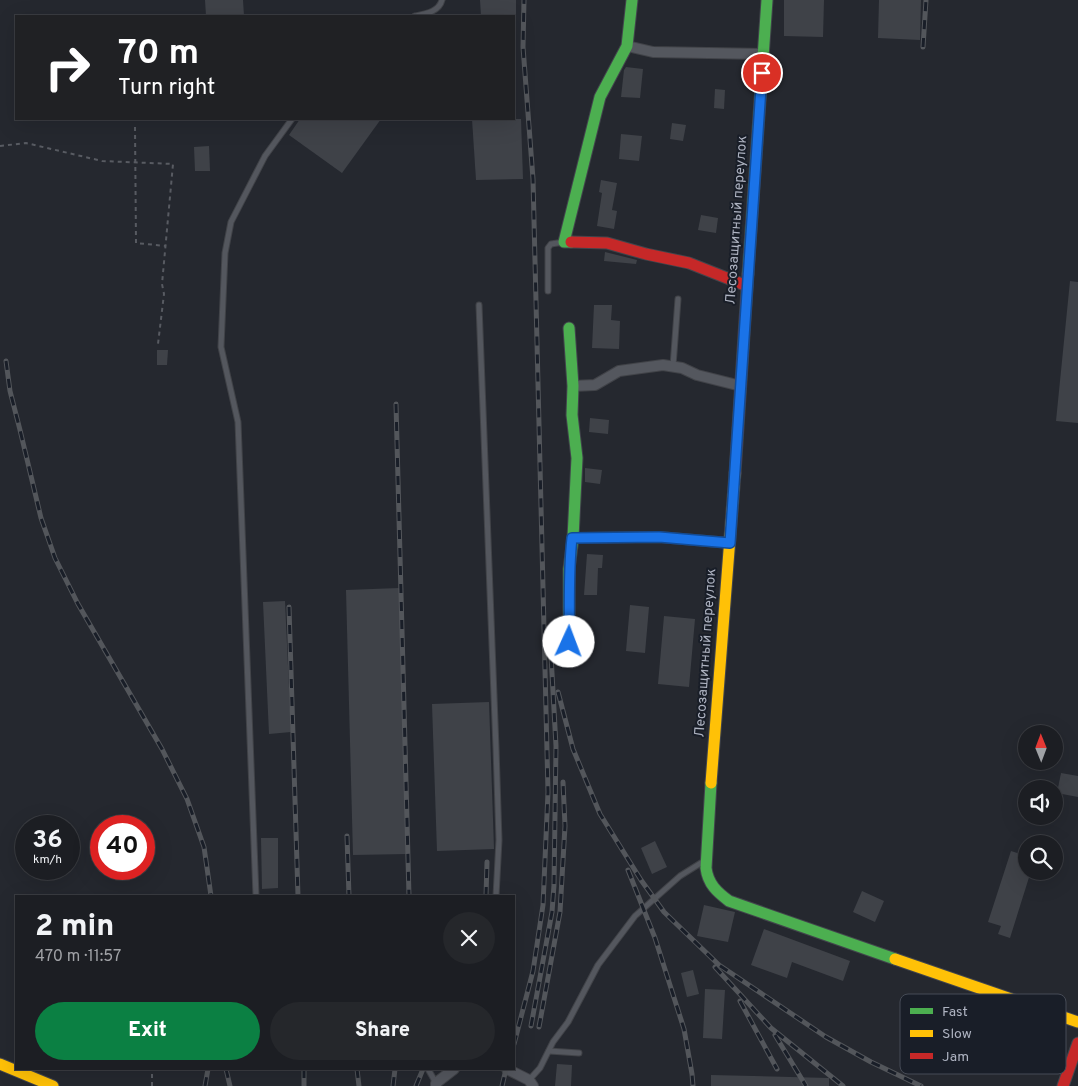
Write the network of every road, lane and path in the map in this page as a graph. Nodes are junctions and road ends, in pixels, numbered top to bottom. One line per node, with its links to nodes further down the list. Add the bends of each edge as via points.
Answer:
1 (442, 0): 4 (lane, via 436,10)
2 (632, 0): 5 (street)
3 (767, 0): 6 (street, Лесозащитный переулок)
4 (418, 15)
5 (627, 46): 6 (street, via 653,52); 11 (street, via 600,97)
6 (763, 54): 13 (street, Лесозащитный переулок)
7 (291, 120): 26 (lane, via 265,156 231,222 222,281 221,347 238,422)
8 (136, 127): 10 (path)
9 (0, 146): 10 (path, via 26,143 102,161)
10 (135, 162): 12 (path, via 136,243); 12 (path, via 173,164)
11 (564, 242): 13 (street, via 608,243 689,262); 14 (lane, via 551,244 548,248)
12 (166, 246): 18 (path)
13 (748, 286): 21 (street, Лесозащитный переулок)
14 (548, 291)
15 (678, 299): 19 (lane)
16 (478, 305): 27 (lane, via 497,757 499,840)
17 (568, 328): 20 (street)
18 (158, 344)
19 (673, 366): 20 (street, via 619,371 596,385); 21 (street)
20 (573, 386): 22 (street, via 572,415 577,458)
21 (741, 386): 23 (street, Лесозащитный переулок)
22 (572, 538): 23 (street, via 659,537); 24 (street)
23 (730, 543): 25 (street, Лесозащитный переулок)
24 (569, 642)
25 (706, 860): 28 (street, Лесозащитный переулок, via 707,879 716,892 729,900); 32 (lane, via 680,876 635,916 598,965)
26 (256, 895)
27 (496, 895)
28 (998, 994)
29 (1066, 1018): 30 (street, Лесозащитный переулок)
30 (1078, 1022)
31 (1078, 1043): 43 (street)
32 (549, 1051): 33 (lane); 39 (lane)
33 (579, 1053)
34 (0, 1064): 41 (street)
35 (152, 1070): 42 (path)
36 (428, 1070): 40 (lane)
37 (453, 1070): 40 (street)
38 (509, 1070): 39 (street)
39 (531, 1083)
40 (436, 1085)
41 (53, 1086)
42 (152, 1086)
43 (1063, 1086)

